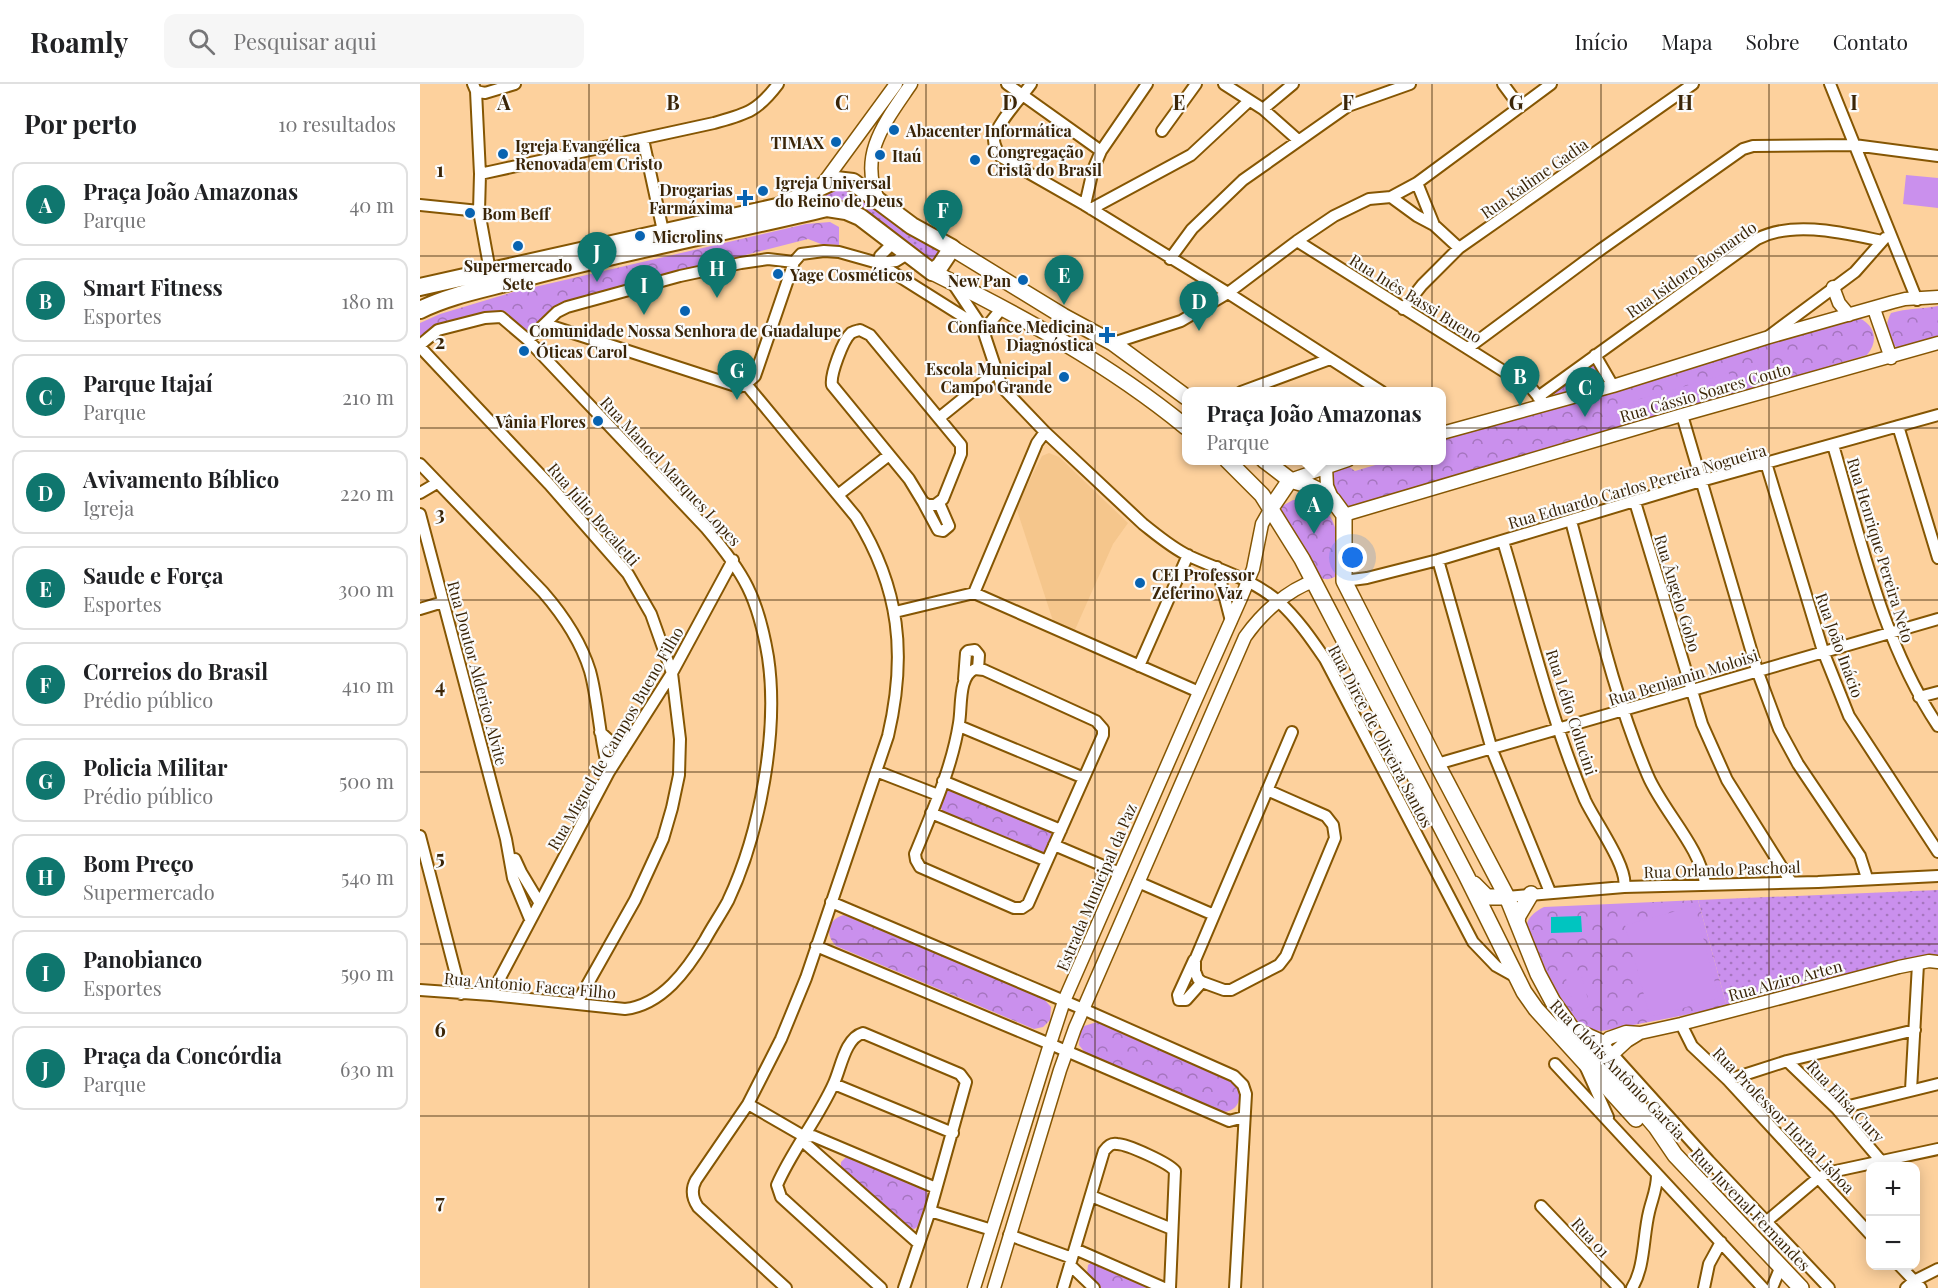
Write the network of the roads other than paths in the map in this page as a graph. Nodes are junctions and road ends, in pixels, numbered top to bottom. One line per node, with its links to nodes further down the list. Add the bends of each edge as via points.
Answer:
1 (778, 84): 24 (street, via 765,101 742,115)
2 (896, 84): 20 (street)
3 (911, 84): 22 (street)
4 (1007, 84): 17 (street)
5 (1031, 84): 17 (street)
6 (1147, 84): 27 (street)
7 (1196, 84): 23 (street)
8 (1224, 84): 18 (street)
9 (1293, 84): 21 (street)
10 (1410, 84): 25 (street, via 1348,106)
11 (1503, 84): 19 (street)
12 (1551, 84): 19 (street)
13 (1693, 84): 44 (street, Rua Kalime Gadia)
14 (1830, 84): 26 (street)
15 (507, 85): 16 (street, via 485,93)
16 (476, 86): 29 (street)
17 (1023, 95): 27 (street); 35 (street, via 997,130 994,141 1001,157)
18 (1249, 101): 21 (street); 35 (street, via 1191,155)
19 (1520, 107): 30 (street)
20 (879, 108): 22 (street); 31 (street)
21 (1263, 109): 25 (street)
22 (890, 115): 34 (street, via 871,156 871,180)
23 (1162, 131)
24 (643, 139): 29 (street); 39 (street)
25 (1298, 140): 46 (street, via 1218,202)
26 (1854, 145): 28 (street); 40 (street); 71 (street, via 1743,149)
27 (1101, 151): 35 (street, via 1093,170)
28 (1938, 156)
29 (480, 174): 37 (street)
30 (1417, 183): 32 (street); 38 (street)
31 (821, 186): 34 (main road, via 836,180 853,182); 36 (main road, via 817,195); 39 (main road, via 777,207)
32 (1392, 197): 38 (street); 41 (street, via 1358,203)
33 (420, 205): 37 (street)
34 (881, 205): 43 (main road)
35 (1088, 207): 46 (street)
36 (827, 208): 42 (main road, via 860,217); 54 (main road, via 596,260)
37 (479, 212): 49 (street)
38 (1434, 225): 44 (street)
39 (663, 231): 49 (main road)
40 (1886, 237): 53 (street, via 1855,272); 57 (street); 72 (street, Rua Isidoro Bosnardo, via 1834,231 1771,231)
41 (1297, 241): 55 (street); 59 (street, Rua Inês Bassi Bueno)
42 (894, 242): 45 (main road); 48 (street)
43 (952, 248): 50 (main road); 70 (main road)
44 (1460, 248): 59 (street, Rua Kalime Gadia)
45 (909, 254): 48 (street, via 896,261); 50 (main road)
46 (1170, 259): 55 (street)
47 (794, 262): 48 (street, via 801,254 824,251); 63 (street, via 768,259 681,276 567,307); 76 (street, via 755,376)
48 (878, 263): 64 (street)
49 (490, 271): 52 (main road); 54 (main road, via 487,284)
50 (932, 272): 51 (main road)
51 (952, 282): 58 (main road); 64 (street, Rua Dirce de Oliveira Santos)
52 (420, 287)
53 (1833, 287): 62 (street); 66 (street)
54 (480, 291): 61 (main road)
55 (1228, 293): 65 (street, via 1181,321); 74 (street)
56 (1938, 297): 57 (street, Rua Cássio Soares Couto)
57 (1917, 300): 60 (street, Rua Cássio Soares Couto, via 1905,299)
58 (1002, 308): 64 (street); 85 (main road, via 1097,361)
59 (1403, 309): 71 (street, Rua Inês Bassi Bueno)
60 (1874, 309): 62 (street, Rua Cássio Soares Couto); 73 (street)
61 (420, 310)
62 (1849, 315): 66 (street, Rua Cássio Soares Couto)
63 (545, 324): 67 (street); 76 (street, via 730,385)
64 (982, 327): 75 (street, Rua Dirce de Oliveira Santos)
65 (1137, 335): 70 (street); 70 (street)
66 (1766, 338): 77 (street, Rua Cássio Soares Couto)
67 (528, 340): 69 (street, Rua Manoel Marques Lopes, via 501,316 494,316 438,330); 113 (street, Rua Manoel Marques Lopes)
68 (1938, 343): 73 (street, Rua Cássio Soares Couto)
69 (420, 346): 131 (street, Rua Júlio Bocaletti, via 628,574 651,614)
70 (1119, 347): 80 (main road)
71 (1468, 348): 81 (street, Rua Inês Bassi Bueno, via 1532,389)
72 (1595, 355): 77 (street); 81 (street, Rua Isidoro Bosnardo)
73 (1891, 358): 82 (street, Rua Cássio Soares Couto)
74 (1330, 360): 78 (street); 79 (street)
75 (996, 372): 84 (street); 87 (street, Rua Dirce de Oliveira Santos, via 1002,387)
76 (746, 384): 101 (street)
77 (1614, 386): 81 (street, Rua Cássio Soares Couto)
78 (1255, 387)
79 (1374, 387)
80 (1182, 394)
81 (1542, 400): 88 (street, Rua Cássio Soares Couto)
82 (1682, 415): 98 (street); 108 (street, Rua Cássio Soares Couto)
83 (1938, 415): 86 (street, Rua Eduardo Carlos Pereira Nogueira)
84 (939, 418): 90 (street, via 870,334 860,330 850,334 831,381); 105 (street, via 962,451)
85 (1182, 424)
86 (1898, 426): 89 (street, Rua Eduardo Carlos Pereira Nogueira); 112 (street)
87 (1045, 432): 111 (street, Rua Dirce de Oliveira Santos, via 1143,524); 119 (street)
88 (1446, 432)
89 (1833, 445): 91 (street, Rua Eduardo Carlos Pereira Nogueira); 126 (street, Rua Henrique Pereira Neto)
90 (889, 455): 101 (street); 103 (street)
91 (1766, 463): 98 (street, Rua Eduardo Carlos Pereira Nogueira); 127 (street, Rua João Inácio)
92 (420, 464): 99 (street)
93 (1232, 465): 106 (main road, Rua Clóvis Antônio Garcia)
94 (1270, 465): 97 (main road)
95 (1332, 465): 96 (street)
96 (1326, 467): 97 (street); 102 (street)
97 (1290, 480): 102 (main road, via 1313,487); 106 (main road)
98 (1701, 481): 104 (street, Rua Eduardo Carlos Pereira Nogueira); 130 (street)
99 (437, 483): 100 (street); 144 (street, via 558,610 587,664)
100 (420, 494)
101 (838, 495): 123 (street, via 871,542)
102 (1333, 500): 108 (main road)
103 (923, 501): 105 (street); 105 (street, via 938,530 943,531 948,526)
104 (1635, 502): 109 (street, Rua Eduardo Carlos Pereira Nogueira); 133 (street, Rua Ângelo Gobo)
105 (939, 503)
106 (1271, 508): 117 (street, Estrada Municipal da Paz, via 1262,524); 118 (main road, Rua Clóvis Antônio Garcia)
107 (420, 514): 120 (street, Rua Doutor Alderico Alvite)
108 (1344, 515): 116 (main road, Rua Clóvis Antônio Garcia)
109 (1571, 521): 110 (street, Rua Eduardo Carlos Pereira Nogueira); 140 (street)
110 (1503, 541): 114 (street, Rua Eduardo Carlos Pereira Nogueira); 143 (street, Rua Lélio Colucini)
111 (1188, 555): 115 (street, Rua Dirce de Oliveira Santos); 128 (street)
112 (1938, 558)
113 (733, 560): 131 (street, Rua Miguel de Campos Bueno Filho); 189 (street, Rua Manoel Marques Lopes, via 757,607 768,658 771,726 762,797 728,902 693,959 663,992)
114 (1438, 560): 116 (street, Rua Eduardo Carlos Pereira Nogueira); 146 (street)
115 (1217, 567): 117 (street, Rua Dirce de Oliveira Santos); 125 (street)
116 (1344, 580): 118 (main road, via 1325,584); 148 (main road, Rua Clóvis Antônio Garcia)
117 (1248, 581): 121 (street, Rua Dirce de Oliveira Santos); 125 (street, Estrada Municipal da Paz)
118 (1314, 581): 121 (street, via 1292,590); 163 (main road, Rua Clóvis Antônio Garcia)
119 (974, 593): 123 (street); 128 (street)
120 (443, 602): 122 (street); 158 (street, Rua Doutor Alderico Alvite)
121 (1279, 602): 137 (street, via 1245,637); 182 (street, Rua Dirce de Oliveira Santos, via 1326,659 1473,942 1496,966)
122 (420, 609)
123 (895, 612): 149 (street, via 899,653 896,697)
124 (1938, 619): 126 (street, Rua Benjamin Moloisi)
125 (1231, 621): 134 (street, Estrada Municipal da Paz)
126 (1890, 633): 127 (street, Rua Benjamin Moloisi); 136 (street, Rua Henrique Pereira Neto)
127 (1822, 651): 130 (street, Rua Benjamin Moloisi); 160 (street, Rua João Inácio, via 1849,716)
128 (1139, 666): 134 (street)
129 (978, 669): 132 (street, via 968,673); 132 (street, via 979,655 975,650 968,651); 151 (street, via 1101,724 1103,735)
130 (1757, 670): 133 (street, Rua Benjamin Moloisi); 165 (street, via 1787,745 1860,856)
131 (672, 673): 138 (street, Rua Miguel de Campos Bueno Filho); 139 (street, Rua Júlio Bocaletti)
132 (964, 680): 141 (street)
133 (1691, 690): 140 (street, Rua Benjamin Moloisi); 167 (street, Rua Ângelo Gobo, via 1727,780)
134 (1198, 692): 137 (street); 162 (street, Estrada Municipal da Paz)
135 (1938, 692): 136 (street)
136 (1919, 697): 142 (street, Rua Henrique Pereira Neto)
137 (1217, 698): 166 (street)
138 (654, 703): 139 (street); 147 (street, Rua Miguel de Campos Bueno Filho)
139 (676, 707): 188 (street, Rua Júlio Bocaletti, via 679,775 663,839 635,900)
140 (1623, 711): 143 (street, Rua Benjamin Moloisi); 168 (street, via 1649,777 1698,858)
141 (959, 726): 151 (street); 152 (street)
142 (1938, 726)
143 (1560, 730): 146 (street, Rua Benjamin Moloisi); 169 (street, Rua Lélio Colucini, via 1586,802 1624,873)
144 (600, 732): 147 (street); 150 (street)
145 (1292, 732): 153 (street)
146 (1492, 750): 148 (street, Rua Benjamin Moloisi); 170 (street)
147 (622, 752): 150 (street, Rua Miguel de Campos Bueno Filho)
148 (1437, 764): 172 (main road, Rua Clóvis Antônio Garcia)
149 (876, 771): 154 (street); 174 (street)
150 (609, 772): 173 (street, Rua Miguel de Campos Bueno Filho)
151 (1084, 778): 156 (street)
152 (943, 781): 154 (street); 156 (street)
153 (1267, 790): 175 (street); 183 (street, via 1326,816 1334,825 1335,838 1282,962 1231,990)
154 (938, 795): 155 (street)
155 (932, 813): 161 (street); 161 (street, via 915,854 920,867 1014,908 1028,904)
156 (1061, 830): 159 (street)
157 (420, 836): 185 (street)
158 (506, 839): 173 (street, Rua Doutor Alderico Alvite); 176 (street, Rua Doutor Alderico Alvite, via 513,878)
159 (1054, 845): 161 (street); 162 (street)
160 (1938, 852)
161 (1047, 861)
162 (1120, 873): 166 (street); 187 (street, Estrada Municipal da Paz)
163 (1466, 875): 172 (main road, via 1487,897); 182 (main road, Rua Clóvis Antônio Garcia)
164 (1938, 876): 165 (street, Rua Orlando Paschoal)
165 (1867, 878): 167 (street, Rua Orlando Paschoal)
166 (1138, 882): 175 (street); 190 (street)
167 (1791, 882): 168 (street, Rua Orlando Paschoal)
168 (1705, 884): 169 (street, Rua Orlando Paschoal)
169 (1624, 887): 170 (street, Rua Orlando Paschoal)
170 (1550, 892): 171 (street, Rua Orlando Paschoal)
171 (1531, 894): 172 (street, Rua Orlando Paschoal); 177 (main road)
172 (1507, 897): 177 (main road, Rua Clóvis Antônio Garcia)
173 (539, 902): 176 (street, Rua Miguel de Campos Bueno Filho)
174 (831, 902): 178 (street); 187 (street)
175 (1214, 915): 179 (street)
176 (530, 919): 186 (street, Rua Miguel de Campos Bueno Filho)
177 (1517, 922): 195 (main road, Rua Clóvis Antônio Garcia, via 1544,988)
178 (816, 946): 193 (street); 202 (street, via 794,1009)
179 (1195, 960): 183 (street, via 1196,975); 183 (street, via 1178,999 1186,1000)
180 (1938, 962): 181 (street, Rua Alziro Arten)
181 (1918, 963): 191 (street, Rua Alziro Arten); 192 (street)
182 (1514, 976): 195 (main road, Rua Clóvis Antônio Garcia, via 1536,1009)
183 (1202, 982)
184 (420, 990): 185 (street, Rua Antonio Facca Filho)
185 (462, 994): 186 (street, Rua Antonio Facca Filho)
186 (491, 995): 188 (street, Rua Antonio Facca Filho)
187 (1065, 1001): 190 (street); 193 (street, Estrada Municipal da Paz)
188 (577, 1003): 189 (street, Rua Antonio Facca Filho)
189 (637, 1007)
190 (1083, 1009): 194 (street); 204 (street, via 1233,1076 1245,1089)
191 (1682, 1024): 195 (street, Rua Alziro Arten, via 1609,1038); 198 (street, Rua Professor Horta Lisboa, via 1692,1046)
192 (1916, 1030): 196 (street); 201 (street)
193 (1050, 1044): 194 (street); 221 (street, Estrada Municipal da Paz)
194 (1067, 1051): 204 (street, via 1229,1121); 223 (street)
195 (1597, 1060): 207 (street, via 1606,1112); 210 (main road, Rua Clóvis Antônio Garcia, via 1656,1127); 219 (street, Rua Juvenal Fernandes, via 1709,1161)
196 (1787, 1061): 198 (street); 203 (street, Rua Elisa Cury)
197 (1555, 1064): 207 (street)
198 (1728, 1080): 214 (street, Rua Professor Horta Lisboa)
199 (834, 1083): 205 (street); 205 (street, via 852,1039 866,1033 963,1076 966,1085); 206 (street)
200 (1938, 1084): 201 (street)
201 (1911, 1090): 203 (street)
202 (748, 1104): 206 (street); 233 (street, via 696,1180 693,1199)
203 (1837, 1108): 211 (street, Rua Elisa Cury)
204 (1244, 1117): 242 (street)
205 (953, 1133): 215 (street)
206 (805, 1137): 209 (street, via 813,1136); 212 (street, via 807,1145); 234 (street, via 778,1182 778,1193)
207 (1625, 1142): 213 (street)
208 (1938, 1149): 211 (street)
209 (846, 1150): 212 (street, via 837,1158); 215 (street)
210 (1675, 1155): 228 (main road, Rua Juvenal Fernandes)
211 (1881, 1161): 214 (street)
212 (835, 1169): 225 (street)
213 (1657, 1175): 224 (street); 244 (street, via 1638,1276)
214 (1818, 1178): 219 (street); 222 (street, Rua Professor Horta Lisboa)
215 (936, 1188): 218 (street)
216 (1091, 1196): 220 (street); 220 (street, via 1106,1148 1118,1144 1130,1148 1173,1169); 227 (street)
217 (1541, 1206): 243 (street, Rua 01)
218 (930, 1211): 221 (street); 225 (street)
219 (1767, 1221): 249 (street, Rua Juvenal Fernandes)
220 (1172, 1229): 241 (street)
221 (992, 1230): 223 (street); 236 (street, Estrada Municipal da Paz)
222 (1866, 1230)
223 (1009, 1235): 227 (street); 237 (street)
224 (1721, 1242): 245 (street, via 1709,1264); 246 (street)
225 (918, 1243): 235 (street)
226 (1091, 1255): 227 (street); 231 (street); 240 (street)
227 (1072, 1257): 231 (street); 238 (street)
228 (1781, 1266): 247 (street); 248 (main road, Rua Juvenal Fernandes)
229 (1938, 1269): 232 (street)
230 (1903, 1270): 232 (street)
231 (1080, 1275): 239 (street)
232 (1914, 1286)
233 (786, 1288)
234 (881, 1288)
235 (904, 1288)
236 (974, 1288)
237 (994, 1288)
238 (1063, 1288)
239 (1094, 1288)
240 (1164, 1288)
241 (1170, 1288)
242 (1235, 1288)
243 (1618, 1288)
244 (1632, 1288)
245 (1704, 1288)
246 (1763, 1288)
247 (1772, 1288)
248 (1801, 1288)
249 (1829, 1288)

